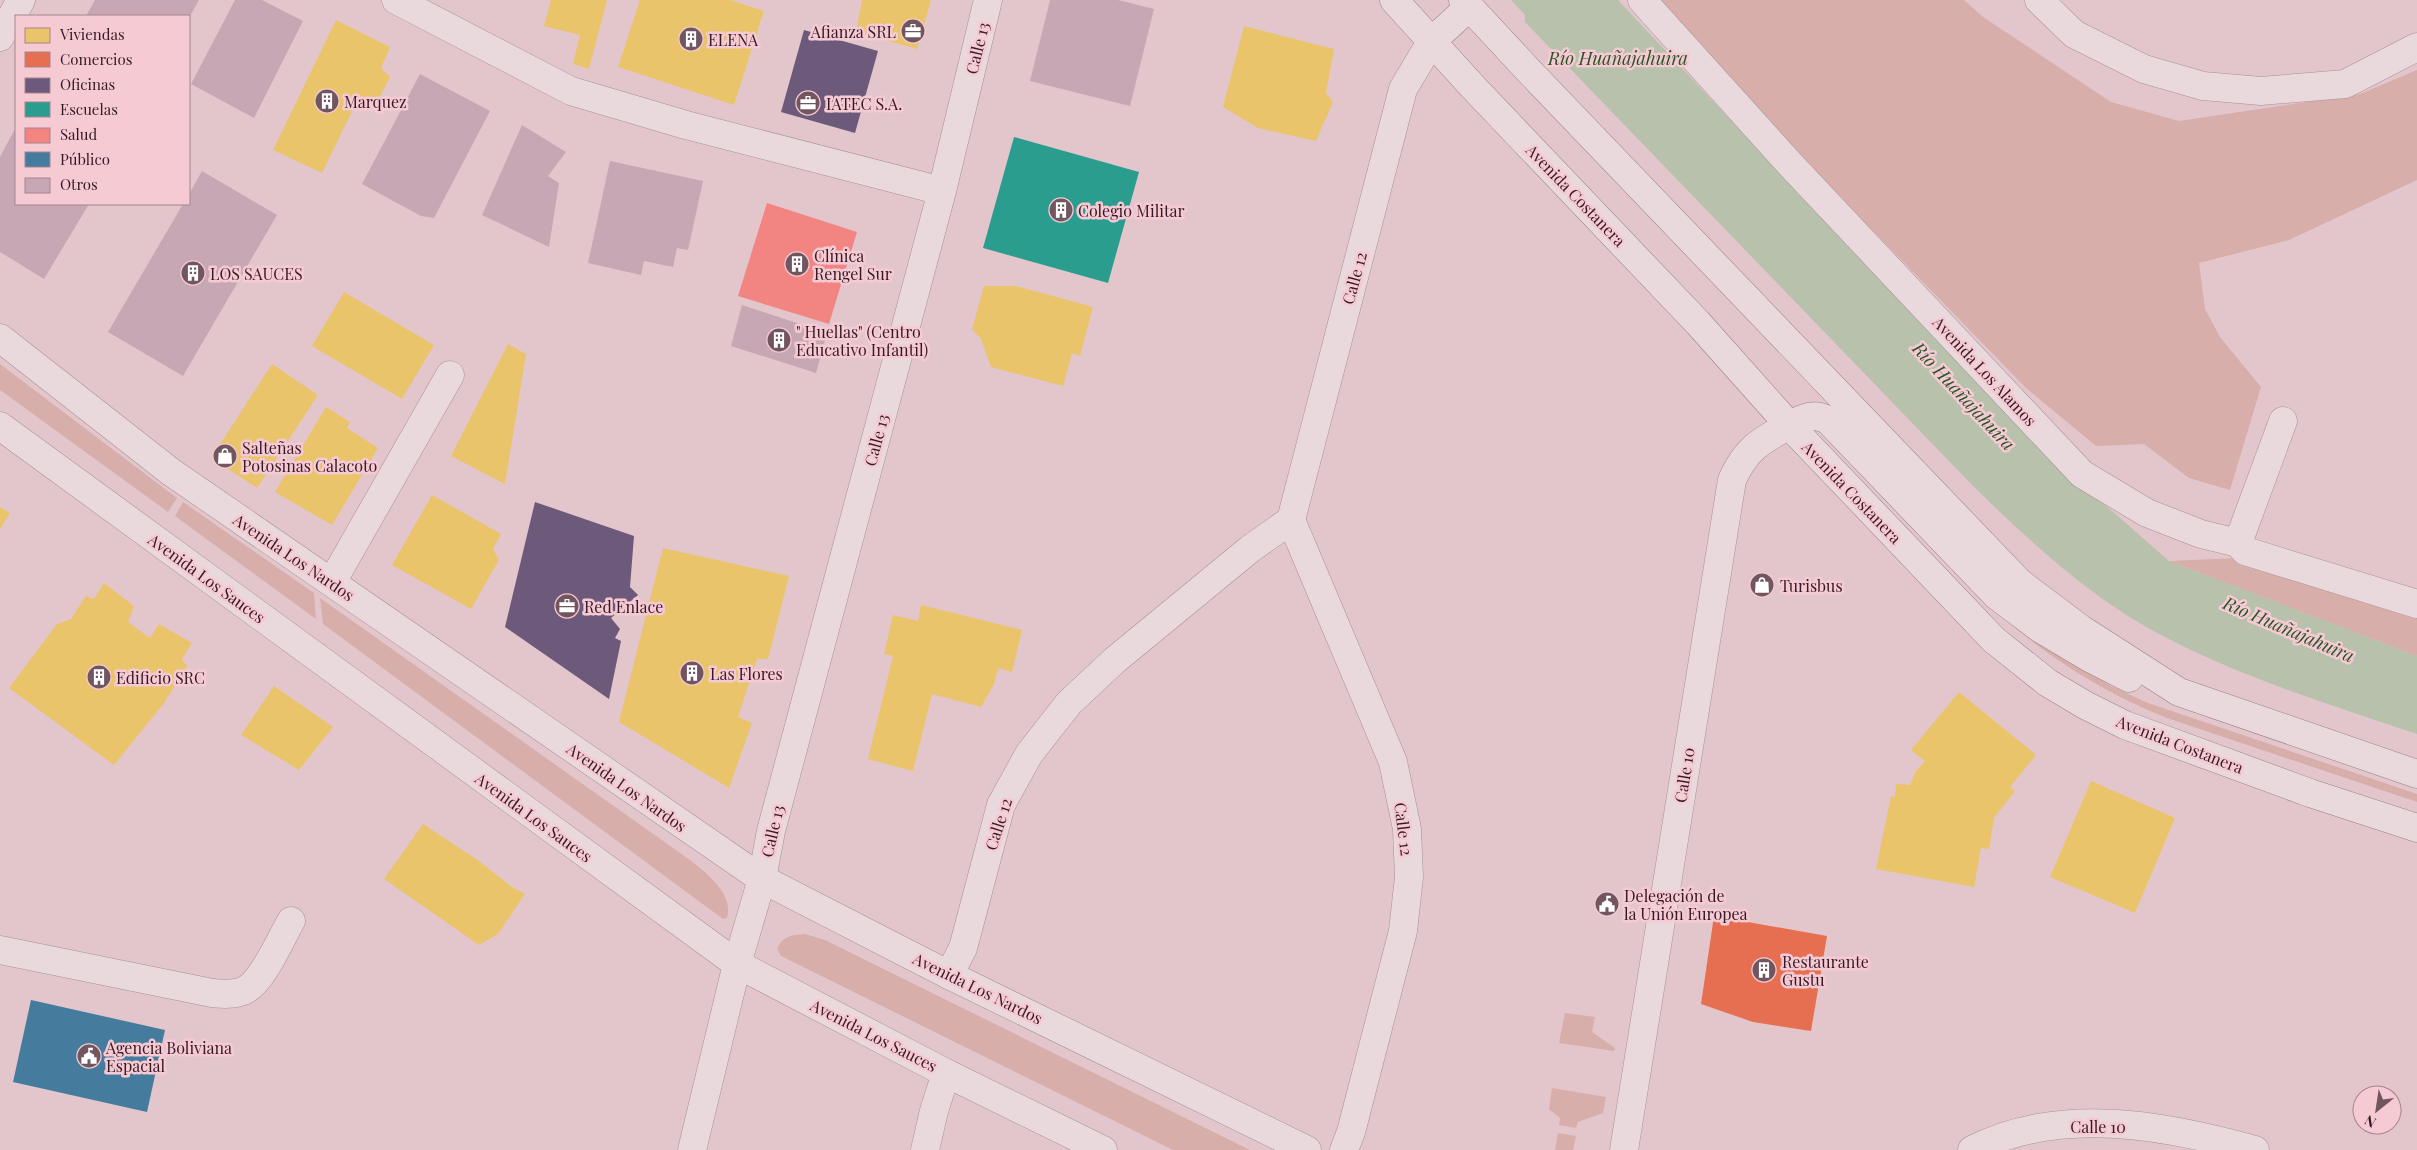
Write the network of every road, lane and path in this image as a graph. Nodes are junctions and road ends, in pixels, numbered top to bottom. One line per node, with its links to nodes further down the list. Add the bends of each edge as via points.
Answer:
1 (21, 0): 8 (street)
2 (396, 0): 11 (street, via 571,91 686,125)
3 (988, 0): 11 (street, Calle 13)
4 (1394, 0): 9 (street, Avenida Costanera)
5 (1642, 0): 18 (street, Avenida Los Alamos, via 1789,163 2082,474 2147,513 2200,534)
6 (2039, 0): 10 (street, via 2074,34 2144,69 2202,86 2261,91 2345,84)
7 (1466, 4): 9 (street, Calle 12); 21 (street, via 2020,583 2081,629)
8 (0, 38)
9 (1431, 42): 15 (street, Avenida Costanera, via 1698,323); 17 (street, Calle 12, via 1403,89)
10 (2417, 48)
11 (942, 191): 24 (street, Calle 13, via 771,831)
12 (0, 338): 19 (street, Avenida Los Nardos, via 171,472)
13 (450, 375): 19 (street)
14 (2283, 421): 18 (street)
15 (1789, 425): 21 (street, Calle 10, via 1810,415 1828,420 1997,596 2088,658 2135,680); 23 (street, Avenida Costanera, via 1994,640 2048,683 2126,725 2310,793); 35 (street, Calle 10, via 1753,448 1741,460 1732,480)
16 (0, 426): 27 (street, Avenida Los Sauces)
17 (1291, 520): 28 (street, Calle 12, via 1250,549 1115,660 1069,702 1029,754 1001,804 963,948); 34 (street, Calle 12, via 1393,762 1407,829 1409,877 1403,931)
18 (2238, 542): 20 (street, Avenida Los Alamos, via 2245,552)
19 (332, 582): 24 (street, Avenida Los Nardos)
20 (2417, 604)
21 (2178, 692): 22 (street)
22 (2417, 774)
23 (2417, 828)
24 (762, 879): 27 (street, Calle 13); 28 (street, Avenida Los Nardos)
25 (291, 921): 26 (street, via 259,978 245,991 230,995)
26 (0, 950)
27 (737, 964): 29 (street, Avenida Los Sauces); 30 (street)
28 (949, 975): 33 (street, Avenida Los Nardos)
29 (946, 1073): 31 (street); 32 (street, Avenida Los Sauces)
30 (692, 1150)
31 (925, 1150)
32 (1103, 1150)
33 (1307, 1150)
34 (1344, 1150)
35 (1624, 1150)
36 (1972, 1150): 37 (street, Calle 10, via 1996,1138 2044,1127 2114,1122 2223,1141)
37 (2255, 1150)

